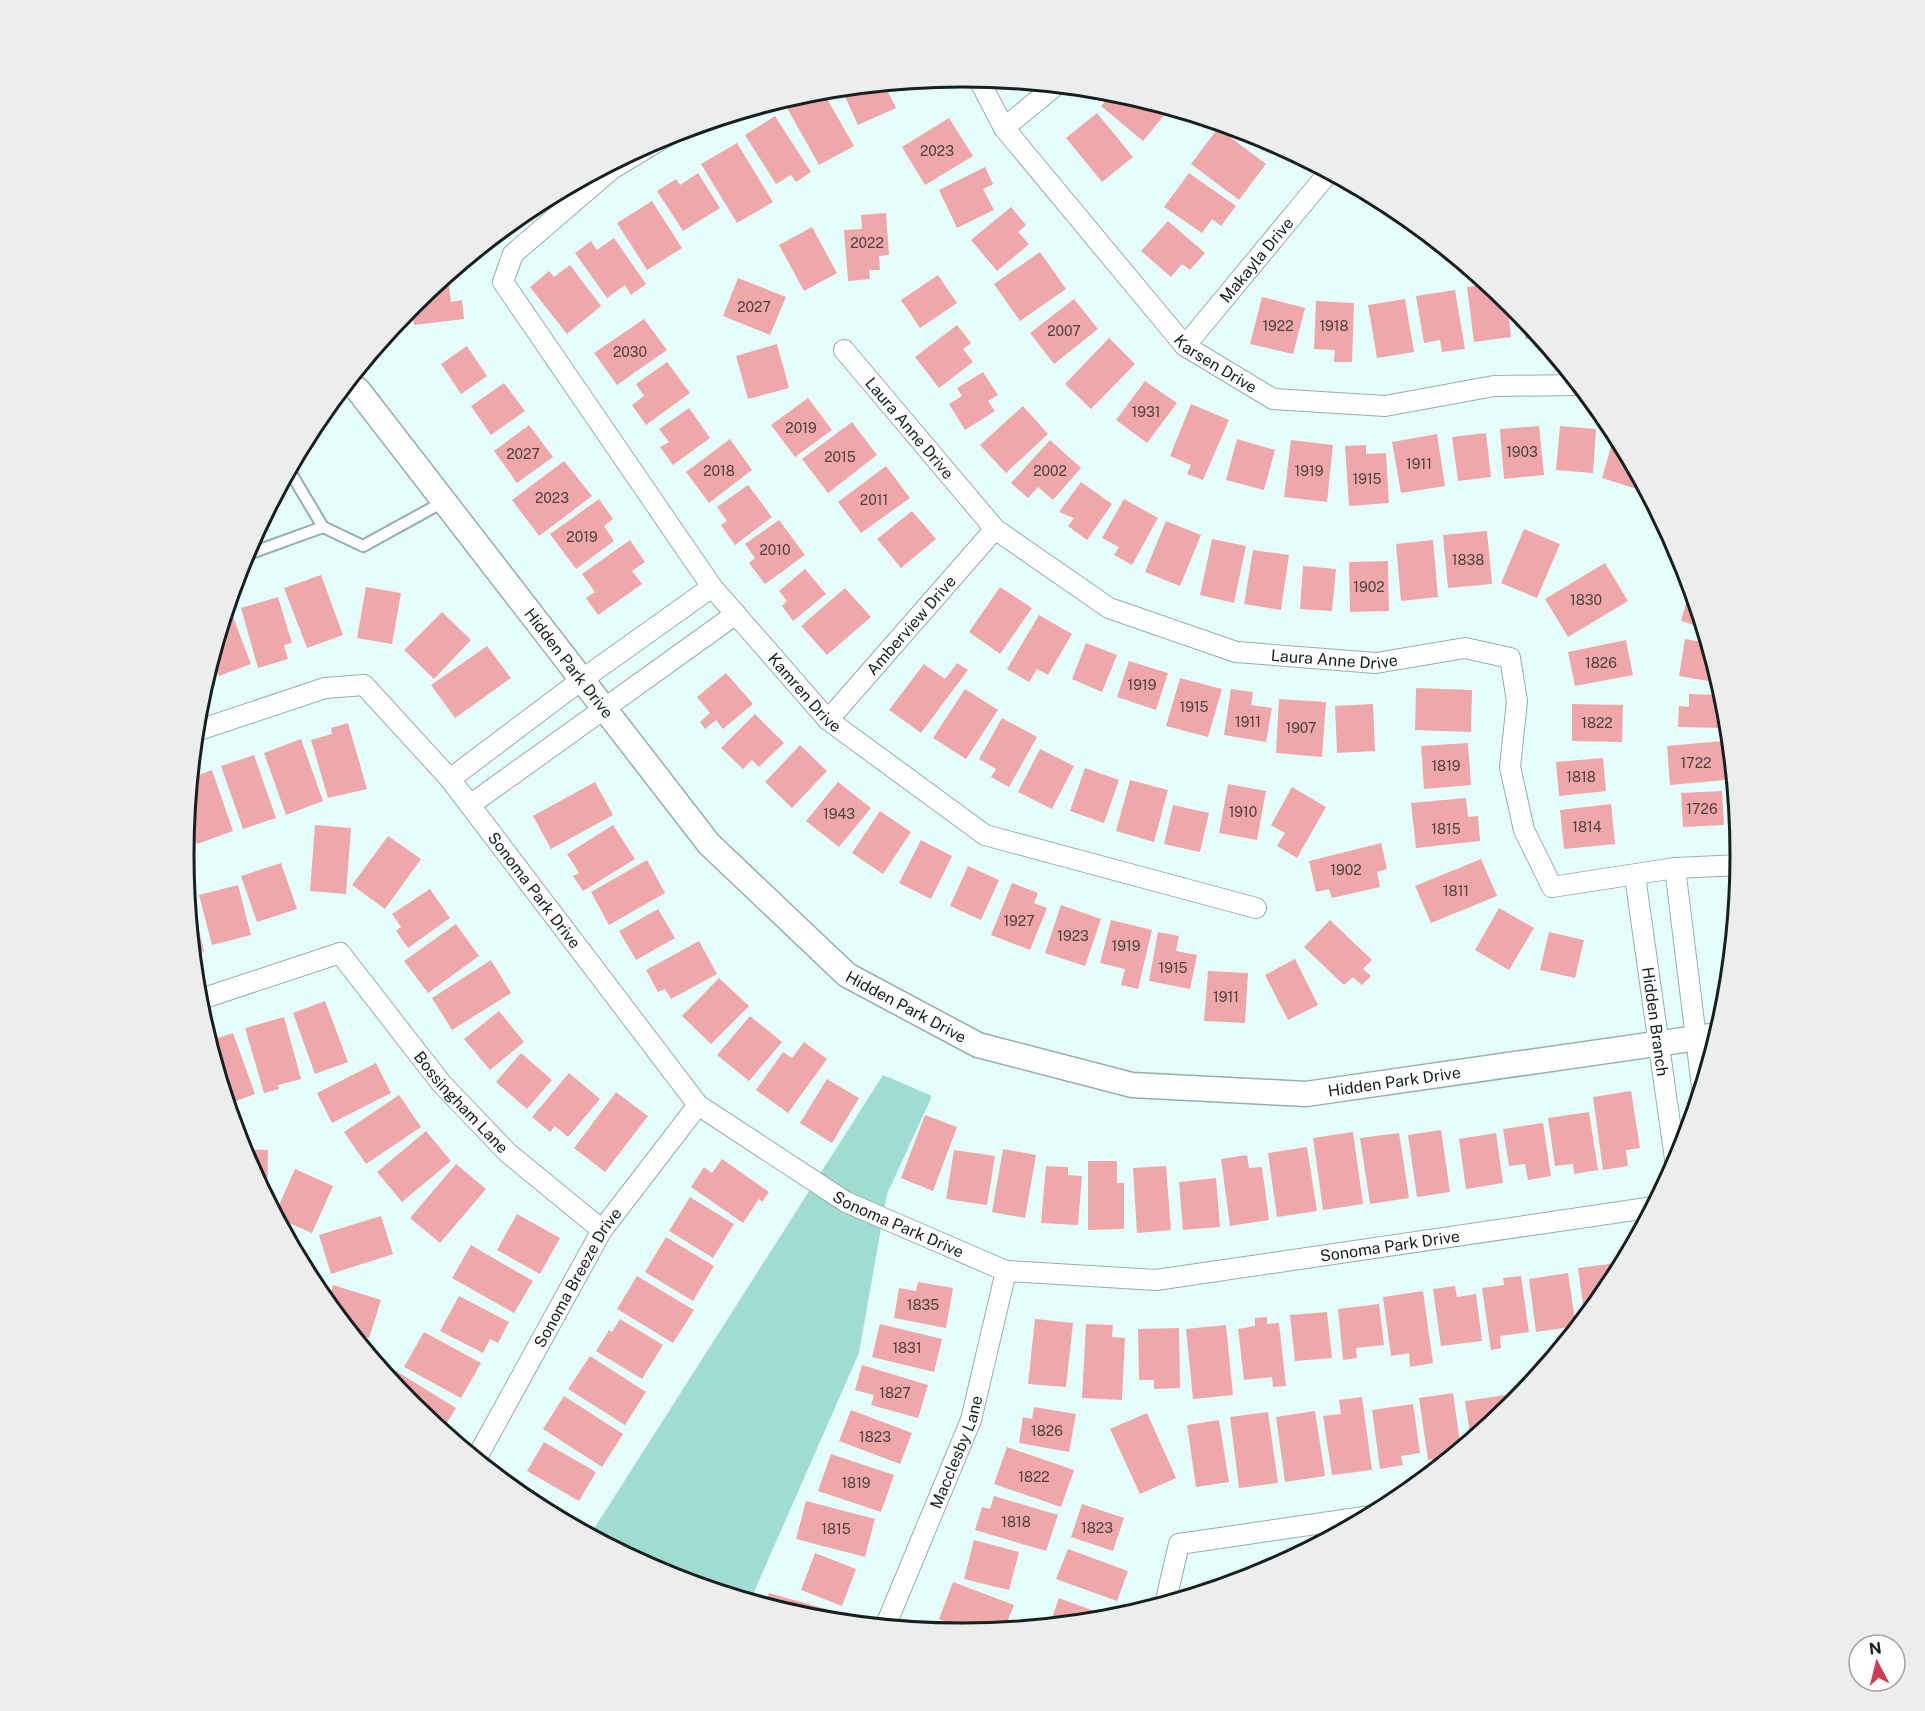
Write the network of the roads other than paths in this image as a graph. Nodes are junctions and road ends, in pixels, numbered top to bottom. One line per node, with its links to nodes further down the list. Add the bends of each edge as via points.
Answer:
1 (983, 88): 3 (street, Karsen Drive)
2 (1047, 92): 3 (street)
3 (1004, 128): 6 (street, Karsen Drive)
4 (603, 177): 15 (street, Kamren Drive, via 513,254 503,282)
5 (1324, 178): 6 (street, Makayla Drive)
6 (1185, 346): 8 (street, Karsen Drive, via 1273,399 1385,406 1494,386)
7 (844, 350): 13 (street, Laura Anne Drive)
8 (1570, 385)
9 (355, 386): 11 (street, Hidden Park Drive)
10 (294, 477): 12 (lane)
11 (443, 502): 12 (lane, via 363,546); 17 (street, Hidden Park Drive)
12 (323, 527): 14 (lane)
13 (995, 529): 19 (street, Amberview Drive); 25 (street, Laura Anne Drive, via 1109,608 1236,652 1376,663 1465,648 1510,658 1517,701 1510,767 1524,830 1552,888)
14 (257, 551)
15 (712, 587): 16 (street, Kamren Drive); 17 (street)
16 (735, 614): 18 (street); 19 (street, Kamren Drive)
17 (580, 681): 18 (street, Hidden Park Drive); 21 (street)
18 (602, 709): 22 (street); 29 (street, Hidden Park Drive, via 709,844 847,975 978,1045 1132,1085 1306,1094)
19 (828, 720): 26 (street, Kamren Drive, via 985,835)
20 (205, 728): 21 (street, Sonoma Park Drive, via 325,688 364,685)
21 (450, 779): 22 (street, Sonoma Park Drive)
22 (470, 805): 31 (street, Sonoma Park Drive)
23 (1731, 865): 24 (street, Laura Anne Drive)
24 (1675, 868): 25 (street, Laura Anne Drive); 28 (street)
25 (1635, 876): 29 (street, Hidden Branch)
26 (1257, 908)
27 (208, 997): 34 (street, Bossingham Lane, via 340,953 441,1083 508,1153)
28 (1707, 1036): 29 (street, Hidden Park Drive); 30 (street)
29 (1657, 1044): 32 (street, Hidden Branch)
30 (1705, 1052)
31 (698, 1105): 34 (street, Sonoma Breeze Drive); 35 (street, Sonoma Park Drive, via 846,1202)
32 (1673, 1149)
33 (1645, 1208): 35 (street, Sonoma Park Drive, via 1156,1280)
34 (602, 1230): 36 (street, Sonoma Breeze Drive)
35 (1006, 1270): 39 (street, Macclesby Lane, via 971,1420)
36 (480, 1452)
37 (1350, 1519): 38 (street, via 1179,1544)
38 (1167, 1596)
39 (888, 1620)

